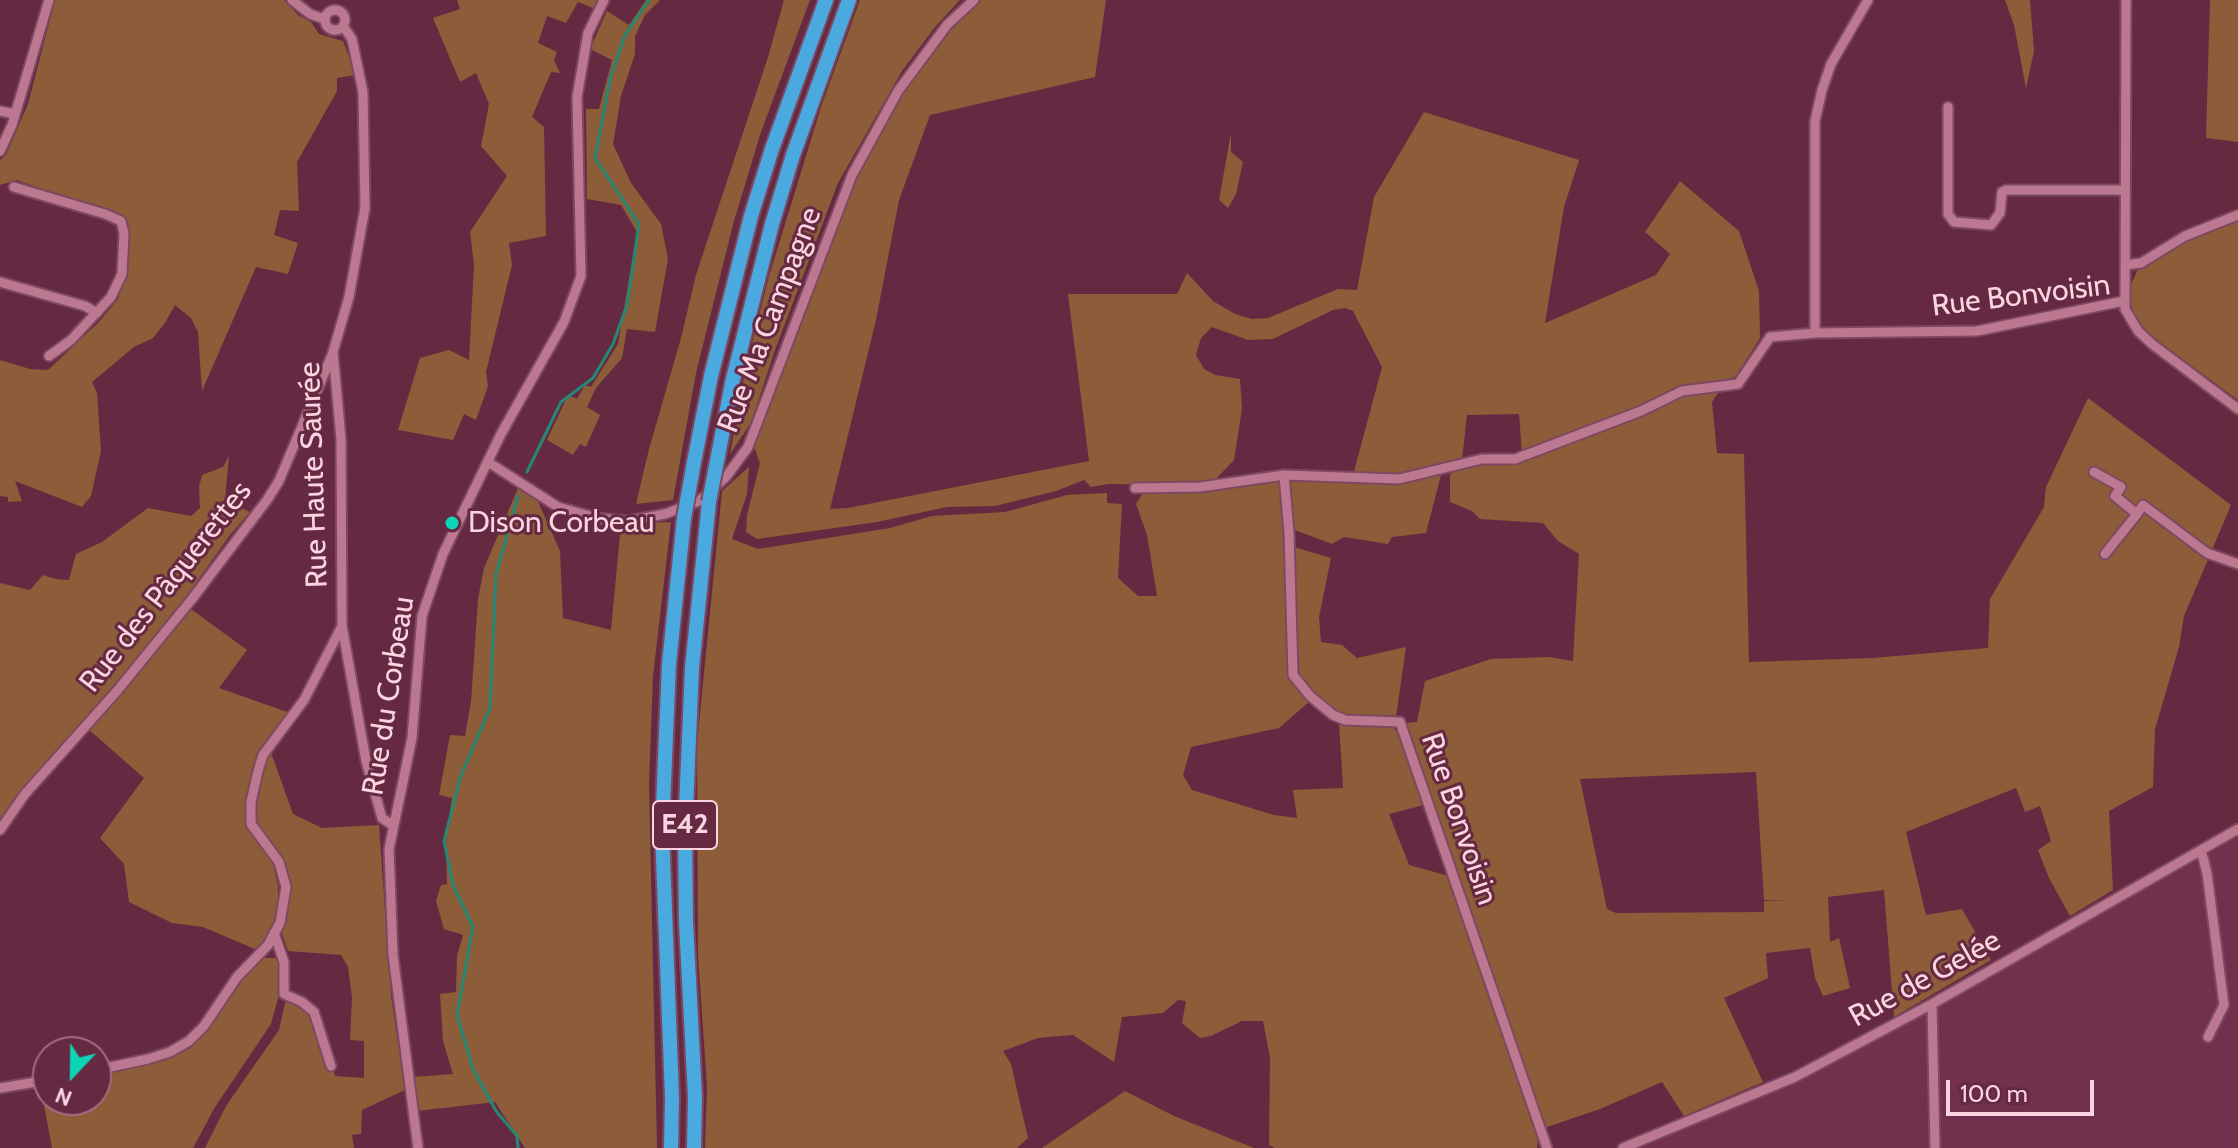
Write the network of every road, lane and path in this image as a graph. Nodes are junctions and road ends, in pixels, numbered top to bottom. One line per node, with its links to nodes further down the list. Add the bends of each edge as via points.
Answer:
1 (49, 0): 14 (street)
2 (292, 0): 10 (street)
3 (604, 0): 27 (street, Rue du Corbeau, via 588,33 577,97 581,276 564,322)
4 (826, 0): 47 (highway, E42, bridge, via 751,216 711,376 684,518 669,664 662,816)
5 (849, 0): 48 (highway, E42, bridge, via 772,224 709,502 692,668 685,832)
6 (974, 0): 27 (street, Rue Ma Campagne, via 947,25 898,91 852,175 748,447 726,477 699,501 628,521 558,507)
7 (1868, 0): 23 (street, via 1831,64 1815,121)
8 (2126, 0): 17 (street)
9 (336, 4): 10 (street, Rue Haute Saurée); 11 (street, Rue Haute Saurée, via 345,19)
10 (324, 19): 11 (street, via 329,29)
11 (343, 26): 24 (street, Rue Haute Saurée, via 352,39 363,92 365,208)
12 (1948, 107): 17 (street, via 1948,214 1954,222 1991,225 2006,190)
13 (0, 111): 14 (street)
14 (15, 114): 15 (street)
15 (0, 151)
16 (14, 187): 22 (street, via 121,221 122,274)
17 (2124, 190): 19 (street)
18 (2238, 215): 19 (street, via 2185,236 2141,263)
19 (2125, 265): 21 (street)
20 (0, 282): 22 (street)
21 (2124, 301): 23 (street, Rue Bonvoisin, via 1977,331); 26 (street, Rue Bonvoisin, via 2138,331)
22 (97, 313): 25 (street)
23 (1815, 333): 29 (street, Rue Bonvoisin, via 1770,337 1738,384 1682,391 1515,459 1482,459 1399,479)
24 (333, 352): 34 (street, Rue Haute Saurée, via 341,439); 37 (street, Rue des Pâquerettes, via 267,500)
25 (49, 356)
26 (2238, 409)
27 (488, 462): 35 (street, Rue du Corbeau, via 443,554 425,606 412,738)
28 (2094, 472): 31 (street, via 2121,487 2115,496)
29 (1284, 475): 30 (street, via 1200,487); 49 (street, Rue Bonvoisin, via 1293,675 1333,715 1400,722)
30 (1135, 488)
31 (2137, 514): 32 (street); 33 (street, via 2143,505 2207,553)
32 (2105, 554)
33 (2238, 564)
34 (342, 626): 35 (street, Rue Haute Saurée, via 366,761 382,818); 39 (street, via 304,700 263,755 251,802 251,824 284,874 285,902)
35 (392, 825): 46 (street, Rue du Corbeau, via 393,955)
36 (2238, 829): 38 (street, Rue de Gelée)
37 (0, 830)
38 (2201, 850): 40 (street, Rue de Gelée); 41 (street, via 2224,1005)
39 (274, 933): 42 (street, via 284,962 284,994 314,1012); 43 (street, via 189,1041 170,1052)
40 (1932, 1004): 50 (street, Rue de Gelée, via 1795,1077); 51 (street)
41 (2208, 1037)
42 (331, 1066)
43 (112, 1067)
44 (32, 1083): 45 (street)
45 (0, 1088)
46 (418, 1148)
47 (671, 1148)
48 (694, 1148)
49 (1547, 1148)
50 (1623, 1148)
51 (1935, 1148)

